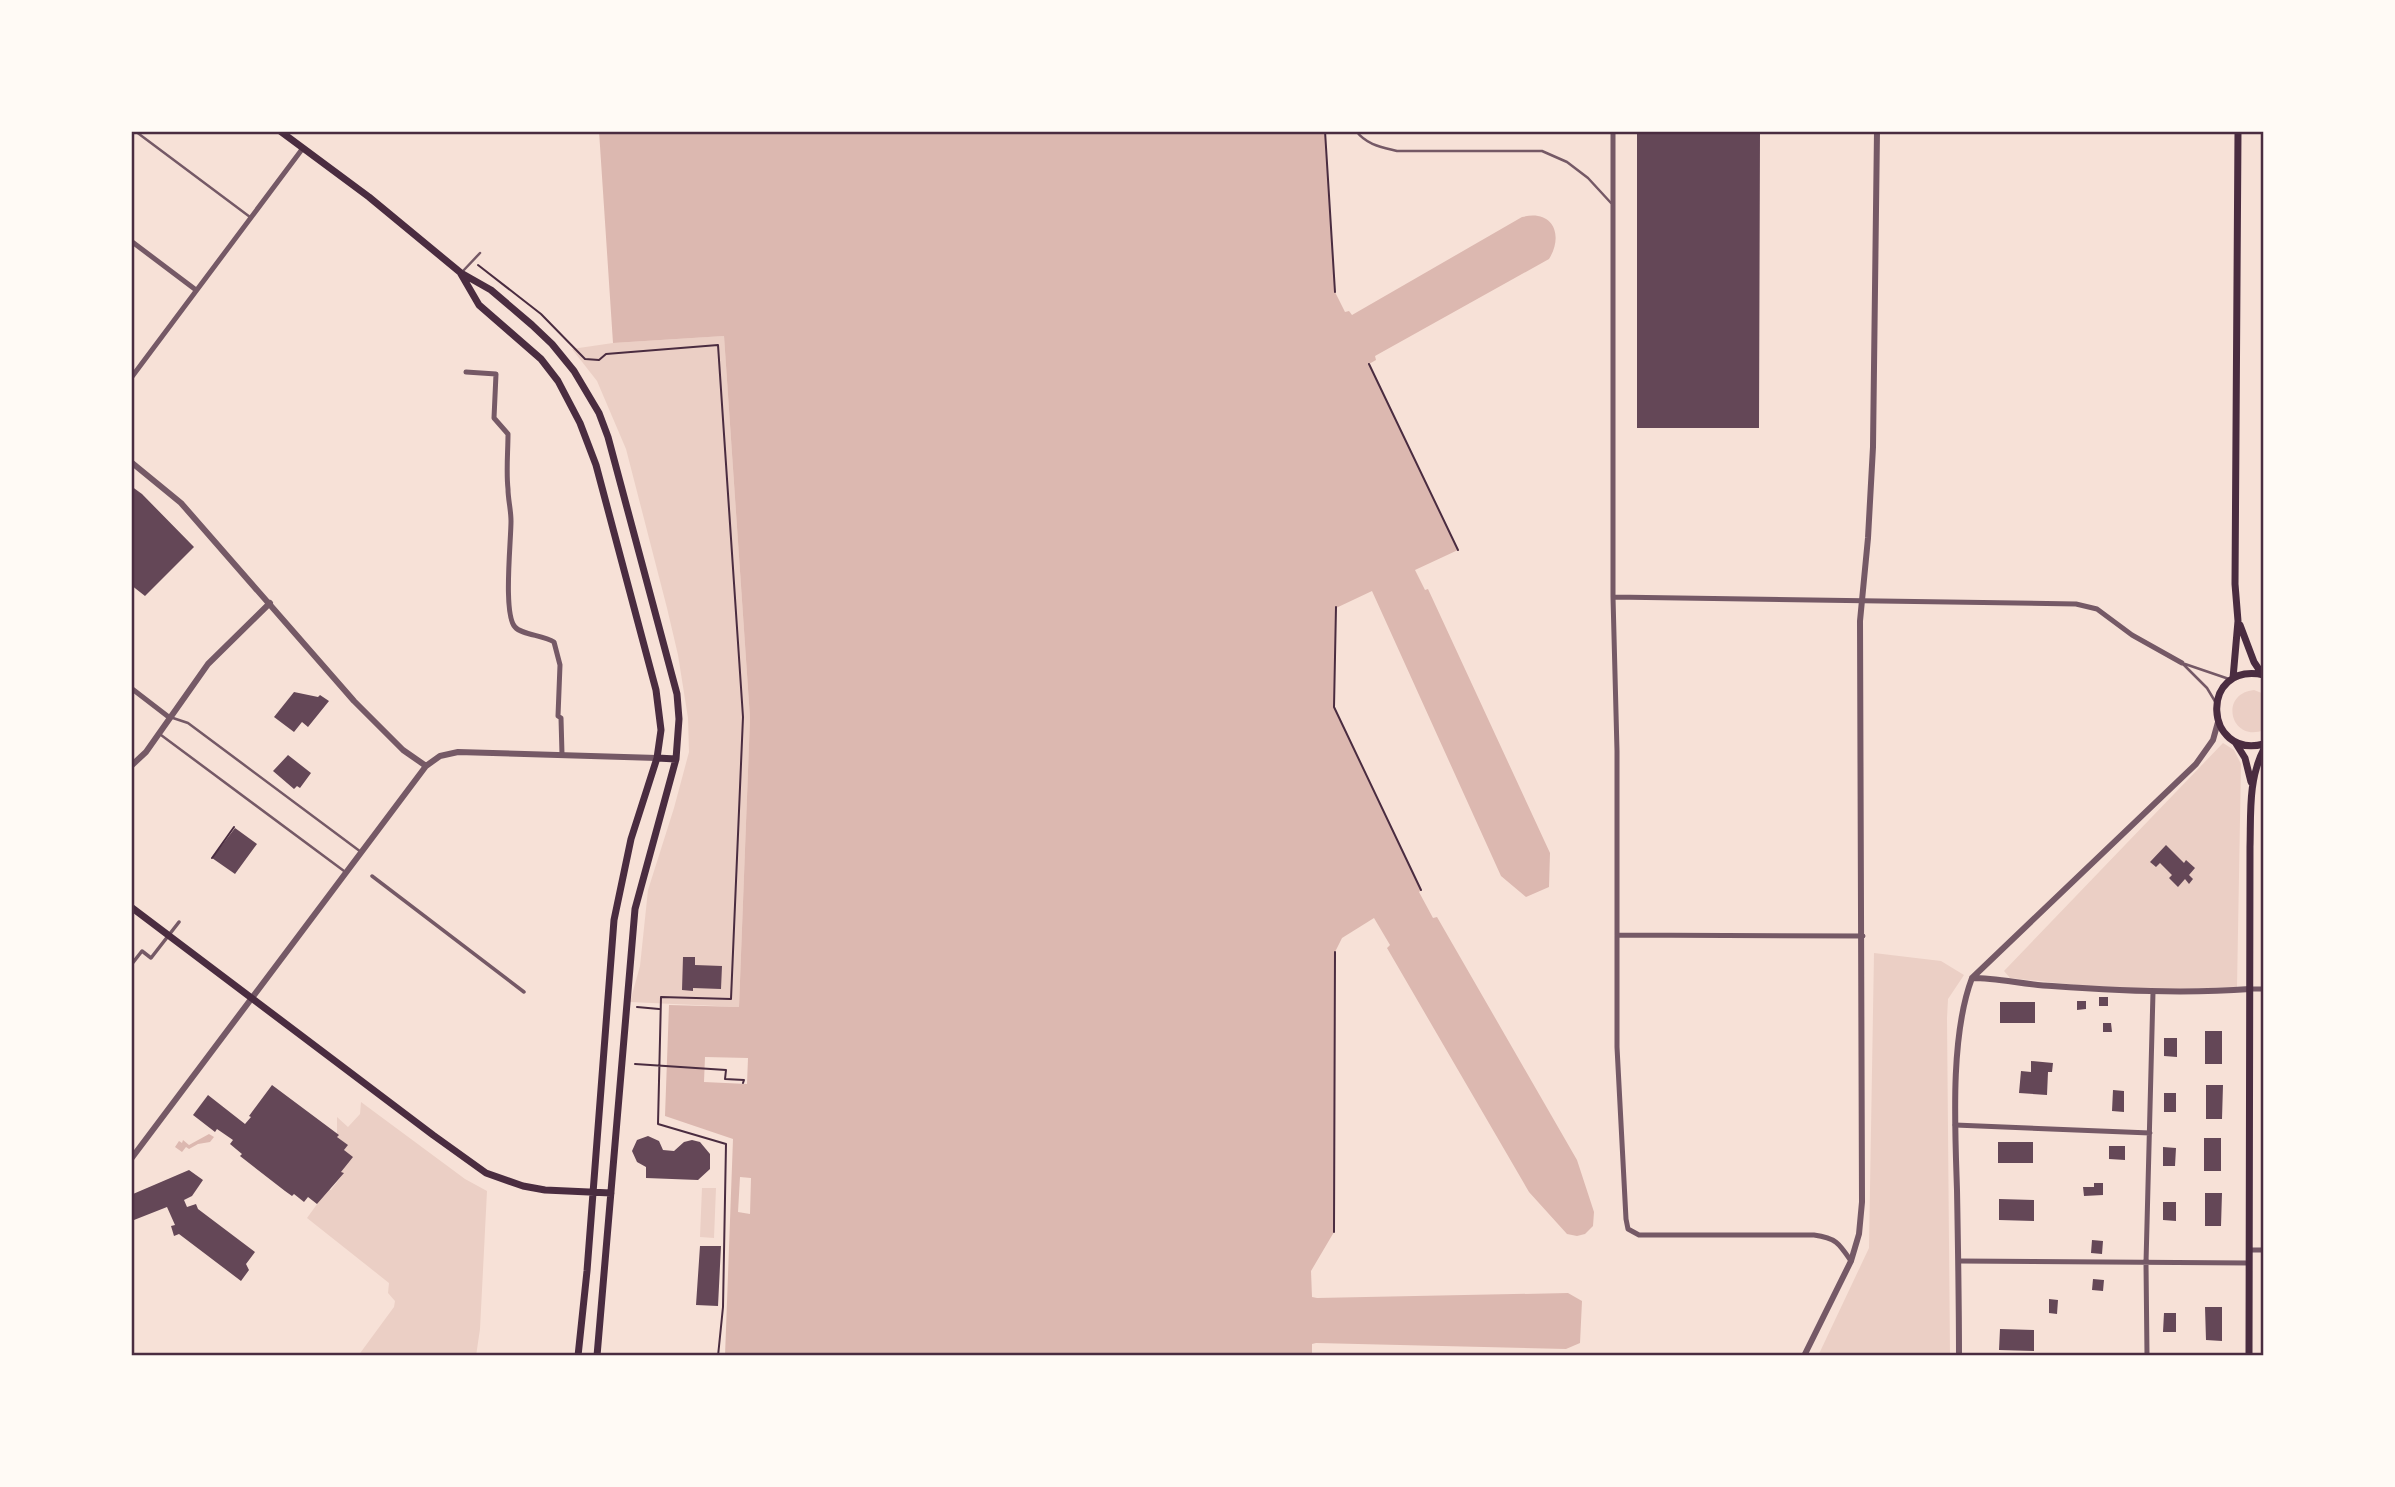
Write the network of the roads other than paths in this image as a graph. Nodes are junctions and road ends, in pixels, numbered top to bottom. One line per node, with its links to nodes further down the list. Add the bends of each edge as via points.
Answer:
1 (135, 131): 9 (lane)
2 (281, 131): 7 (main road)
3 (1356, 131): 8 (lane, via 1375,146 1397,151 1542,151 1567,162)
4 (1613, 131): 8 (street)
5 (1877, 131): 19 (street, via 1872,447)
6 (2238, 131): 20 (main road)
7 (303, 148): 9 (street); 12 (main road)
8 (1613, 205): 17 (street)
9 (250, 217): 13 (street)
10 (131, 241): 13 (street)
11 (480, 253): 12 (lane)
12 (461, 273): 32 (main road, via 479,304 541,359 580,423 596,465 656,690 661,730); 33 (main road, via 491,290 552,344 598,413 677,694)
13 (196, 290): 15 (street)
14 (466, 372): 31 (street, via 496,374 494,418 508,435 511,621 517,630 554,642 560,665)
15 (131, 378)
16 (131, 463): 18 (street, via 181,503)
17 (1613, 597): 19 (street); 42 (street)
18 (270, 603): 26 (street, via 213,658); 35 (street, via 362,710)
19 (1862, 603): 21 (street, via 2076,604 2097,609); 44 (street)
20 (2238, 621): 22 (main road); 23 (main road)
21 (2182, 663): 23 (lane); 25 (lane)
22 (2263, 675): 23 (main road, via 2243,674)
23 (2233, 679): 25 (main road, via 2222,688)
24 (131, 688): 26 (street)
25 (2216, 703): 27 (main road)
26 (170, 718): 28 (street); 37 (lane, via 187,723)
27 (2218, 722): 29 (main road); 46 (street, via 2213,740 2196,764)
28 (159, 734): 34 (street); 38 (lane)
29 (2235, 741): 30 (main road); 36 (main road)
30 (2264, 746): 36 (main road)
31 (562, 754): 32 (street); 35 (street, via 458,752 440,756)
32 (657, 758): 33 (main road); 55 (main road, via 631,839 614,920)
33 (676, 759): 56 (main road, via 635,909)
34 (131, 766)
35 (426, 766): 37 (street)
36 (2252, 786): 47 (main road)
37 (362, 852): 38 (street)
38 (346, 873): 51 (street)
39 (372, 876): 49 (street)
40 (131, 906): 43 (main road)
41 (180, 922): 43 (street)
42 (1617, 935): 44 (street); 59 (street, via 1617,1047 1628,1230 1639,1235 1830,1237)
43 (169, 936): 45 (street, via 151,958 142,951); 51 (main road)
44 (1863, 936): 59 (street, via 1862,1202)
45 (131, 965)
46 (1972, 978): 50 (street); 52 (street, via 1959,1033)
47 (2250, 989): 48 (street); 50 (street); 57 (main road)
48 (2264, 989)
49 (524, 992)
50 (2153, 992): 53 (street)
51 (251, 998): 54 (street); 55 (main road, via 486,1173 523,1186)
52 (1955, 1125): 53 (street); 60 (street)
53 (2150, 1133): 61 (street)
54 (131, 1159)
55 (592, 1193): 56 (main road); 63 (main road)
56 (611, 1193): 64 (main road)
57 (2249, 1250): 58 (street); 62 (main road)
58 (2264, 1250)
59 (1851, 1261): 65 (street)
60 (1959, 1261): 61 (street); 66 (street)
61 (2146, 1263): 62 (street); 67 (street)
62 (2249, 1264): 68 (main road)
63 (578, 1356)
64 (597, 1356)
65 (1804, 1356)
66 (1959, 1356)
67 (2147, 1356)
68 (2249, 1356)

